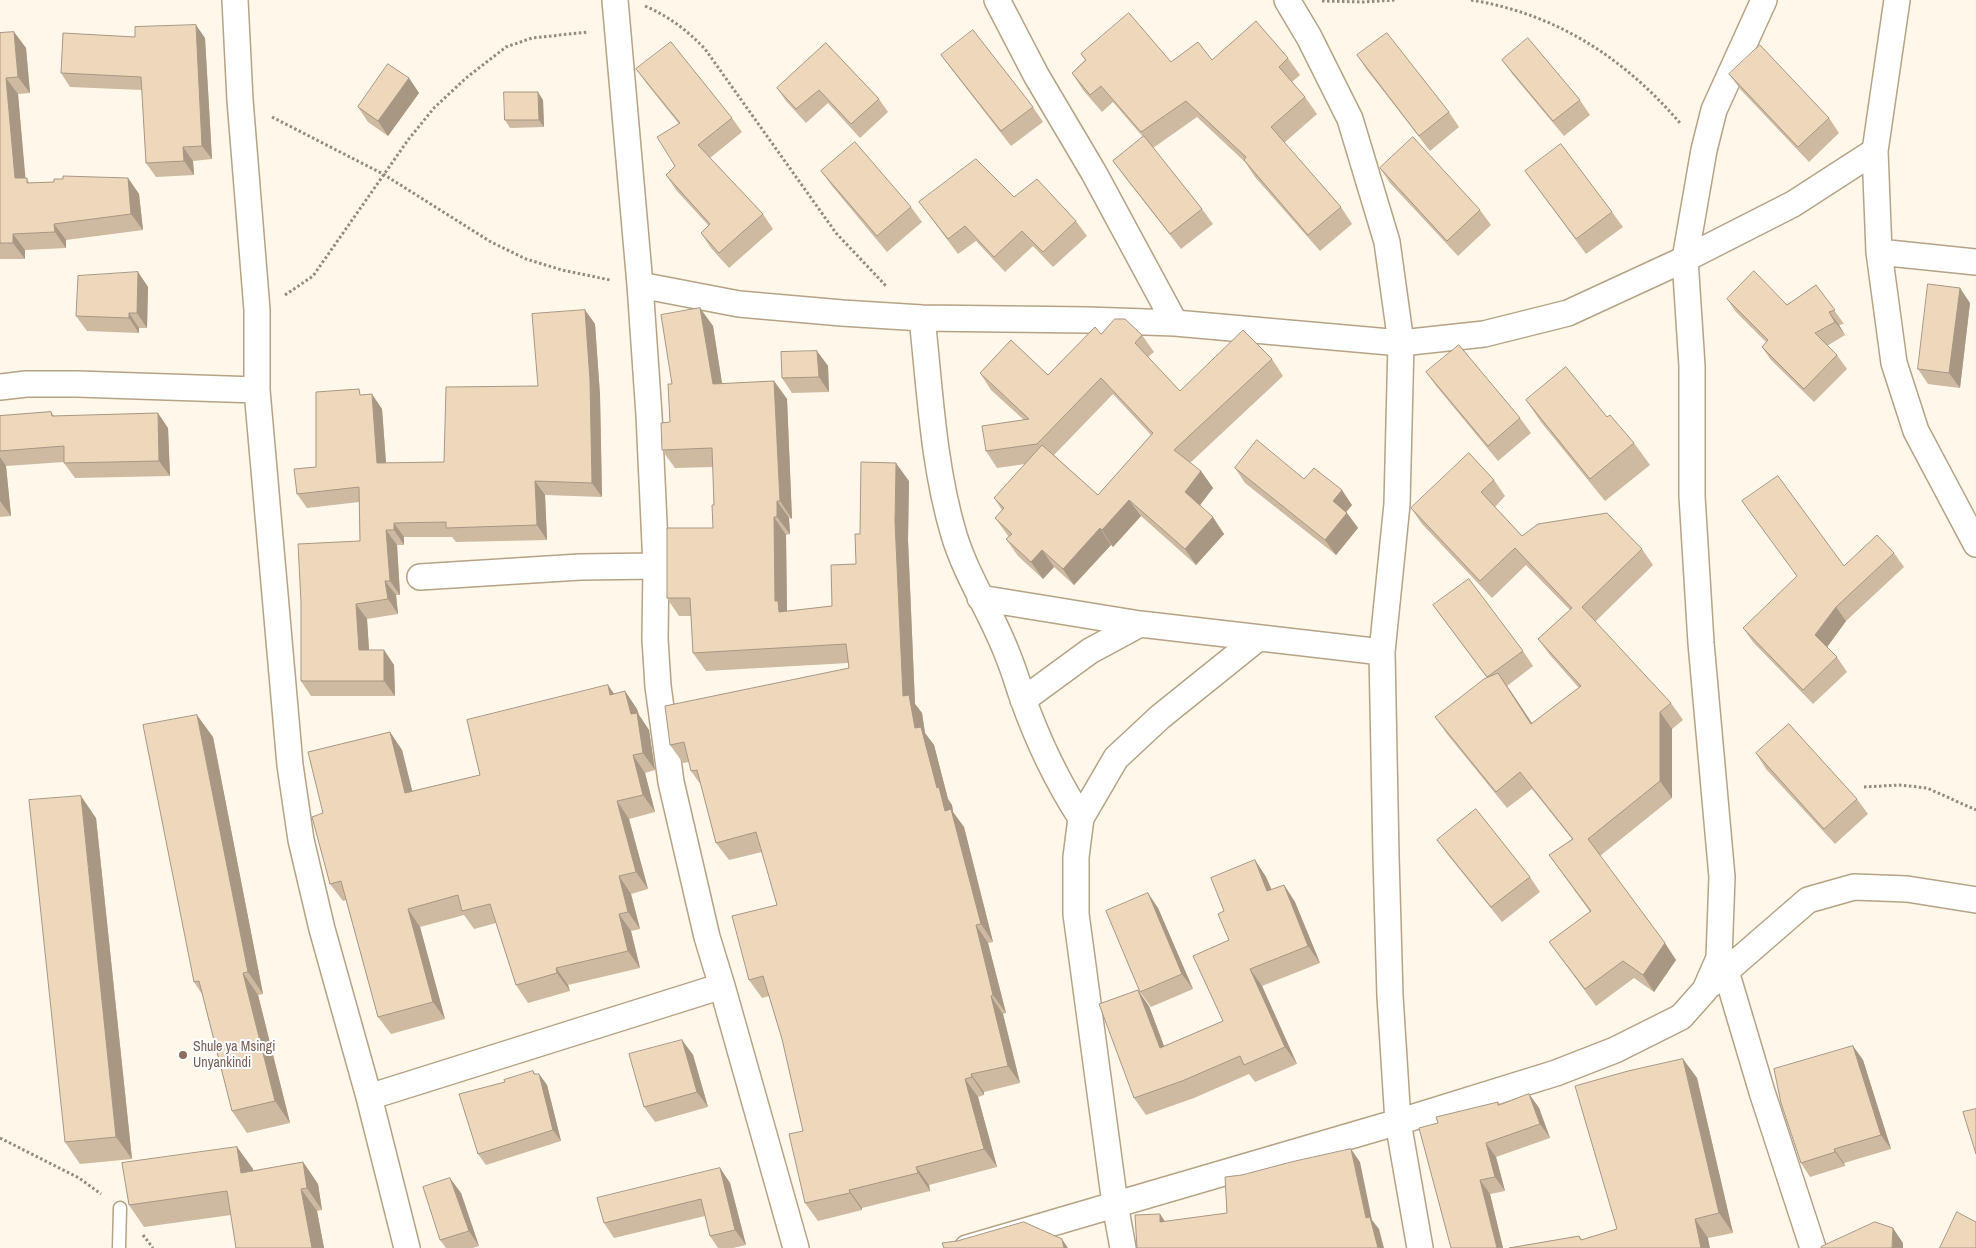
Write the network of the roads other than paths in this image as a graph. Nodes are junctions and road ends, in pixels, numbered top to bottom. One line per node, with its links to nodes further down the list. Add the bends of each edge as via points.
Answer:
1 (235, 0): 16 (street, via 257,310)
2 (997, 0): 13 (street, via 1036,76 1094,173)
3 (1287, 0): 14 (street, via 1350,120 1386,242)
4 (1764, 0): 9 (street, via 1714,110)
5 (1897, 0): 7 (street)
6 (627, 2): 11 (street, via 618,28)
7 (1875, 152): 8 (street); 9 (street, via 1793,204)
8 (1879, 252): 10 (street); 17 (street, via 1894,363 1914,423)
9 (1685, 259): 14 (street, via 1568,313 1484,334); 29 (street, via 1692,366 1692,496 1701,643 1722,877 1719,958)
10 (1976, 262)
11 (640, 285): 12 (street, via 739,304); 18 (street)
12 (922, 318): 13 (street); 20 (street, via 938,463 954,536)
13 (1175, 323): 14 (street)
14 (1401, 343): 23 (street, via 1397,504)
15 (0, 387): 16 (street, via 68,384)
16 (257, 390): 30 (street, via 290,765 298,821 322,929)
17 (1976, 544)
18 (656, 566): 19 (street, via 580,567); 28 (street, via 658,686 671,782 707,937)
19 (420, 577)
20 (980, 598): 21 (street); 24 (street, via 1008,654)
21 (1140, 624): 22 (street); 24 (street, via 1090,650)
22 (1257, 639): 23 (street); 25 (street, via 1160,717 1116,758)
23 (1382, 652): 31 (street, via 1390,996)
24 (1023, 700): 25 (street, via 1063,790)
25 (1081, 818): 32 (street, via 1076,857 1076,914)
26 (1976, 900): 27 (street, via 1907,889 1854,887 1808,900)
27 (1726, 971): 29 (street); 40 (street)
28 (722, 986): 30 (street); 36 (street)
29 (1705, 990): 31 (street, via 1680,1017 1615,1050 1556,1073)
30 (369, 1097): 35 (street)
31 (1398, 1122): 32 (street); 39 (street)
32 (1115, 1204): 37 (street); 38 (street)
33 (120, 1208): 34 (lane)
34 (119, 1248)
35 (407, 1248)
36 (796, 1248)
37 (967, 1248)
38 (1123, 1248)
39 (1420, 1248)
40 (1813, 1248)

